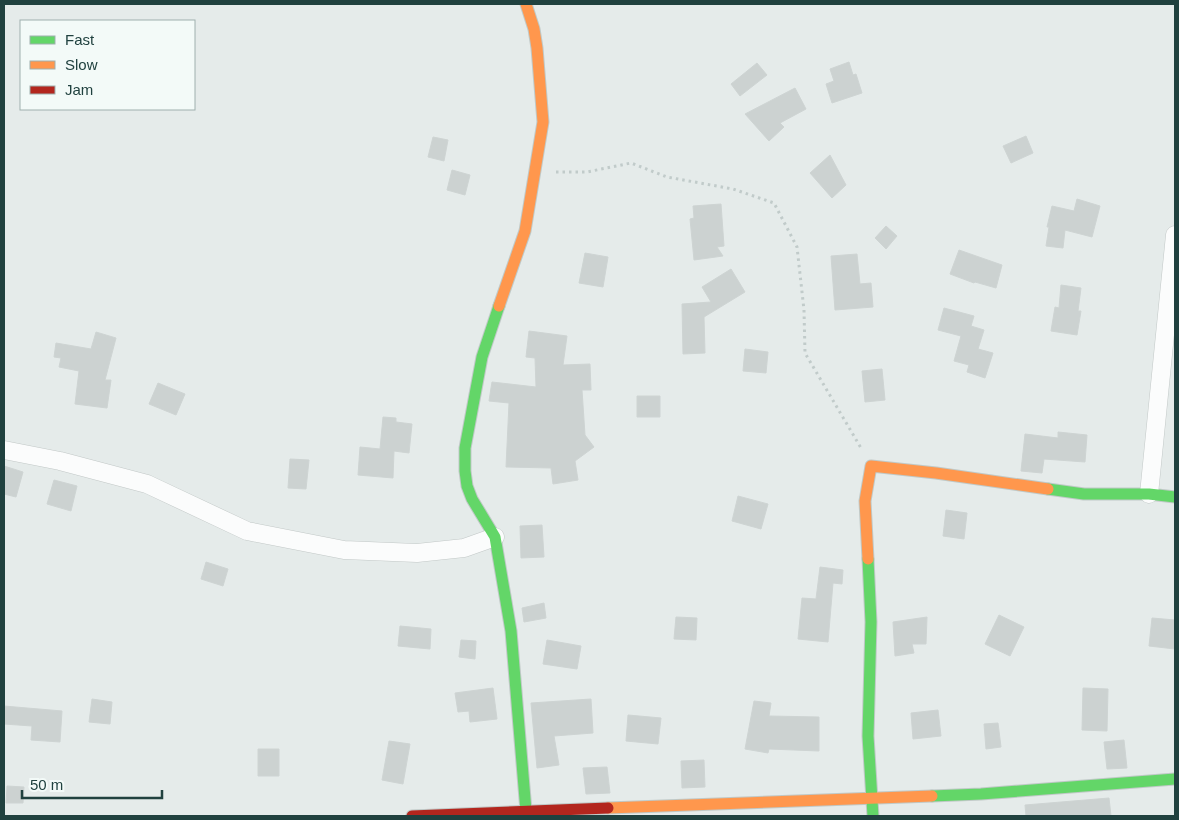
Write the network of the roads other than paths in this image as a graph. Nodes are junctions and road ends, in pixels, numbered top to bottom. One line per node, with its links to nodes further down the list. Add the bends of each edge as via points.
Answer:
1 (526, 4): 6 (street, via 537,48 543,122 525,231 482,357 465,448 467,486 476,508)
2 (1175, 235): 4 (street)
3 (4, 450): 6 (street, via 60,460 147,484 247,531 344,550 417,552 464,548)
4 (1149, 494): 5 (street); 8 (street, via 1084,494 870,466 865,501 871,622 868,736)
5 (1175, 497)
6 (495, 537): 9 (street, via 511,630)
7 (1175, 780): 8 (street, via 981,794)
8 (872, 797): 9 (street); 11 (street)
9 (526, 811): 10 (street)
10 (412, 816)
11 (873, 816)

